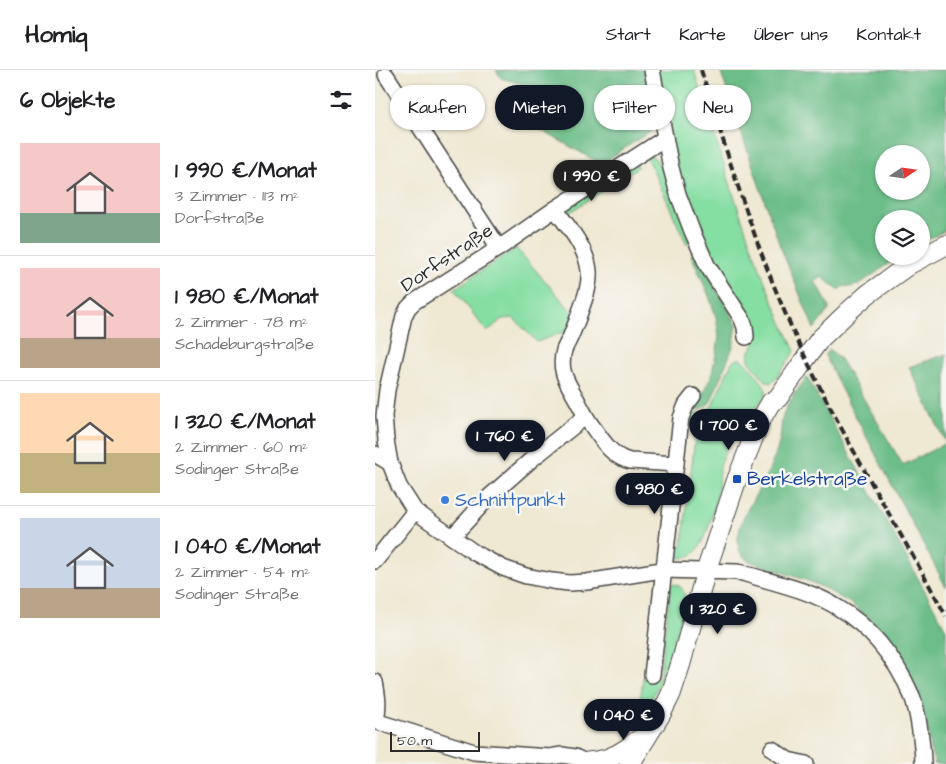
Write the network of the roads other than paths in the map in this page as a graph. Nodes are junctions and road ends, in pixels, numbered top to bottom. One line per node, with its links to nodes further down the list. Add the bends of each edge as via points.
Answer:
1 (652, 70): 3 (street)
2 (386, 75): 6 (street)
3 (665, 138): 4 (street, Dorfstraße); 7 (street, via 678,194 692,231 707,265 742,320)
4 (555, 208): 6 (street, Dorfstraße); 10 (street, via 580,246 589,268 587,294 564,351 563,370)
5 (946, 245): 18 (main road, via 910,264 850,310 820,340 771,402 746,455)
6 (499, 248): 8 (street, Dorfstraße, via 407,308)
7 (746, 337)
8 (381, 390): 12 (street, Dorfstraße)
9 (693, 396): 13 (street, via 681,418)
10 (585, 417): 13 (street, via 609,449 624,460); 15 (street, via 489,497)
11 (375, 454): 12 (street)
12 (390, 463): 14 (street, Dorfstraße, via 399,486)
13 (676, 464): 17 (street)
14 (415, 511): 15 (street, Dorfstraße); 16 (street)
15 (452, 537): 17 (street, Dorfstraße, via 503,568 552,581 587,582)
16 (375, 561)
17 (664, 570): 18 (street, Dorfstraße); 19 (street)
18 (713, 571): 22 (main road, via 671,694); 27 (main road, via 684,689 677,708); 29 (street, via 743,573 811,594 837,606 859,623 896,665 913,698)
19 (653, 676)
20 (375, 682): 21 (street, via 379,708)
21 (375, 721): 24 (street, via 474,752)
22 (647, 737): 25 (main road, via 614,756); 26 (main road)
23 (772, 749): 28 (street, via 788,760)
24 (556, 760): 25 (street, via 562,755)
25 (588, 763)
26 (629, 764)
27 (643, 764)
28 (806, 764)
29 (923, 764)

